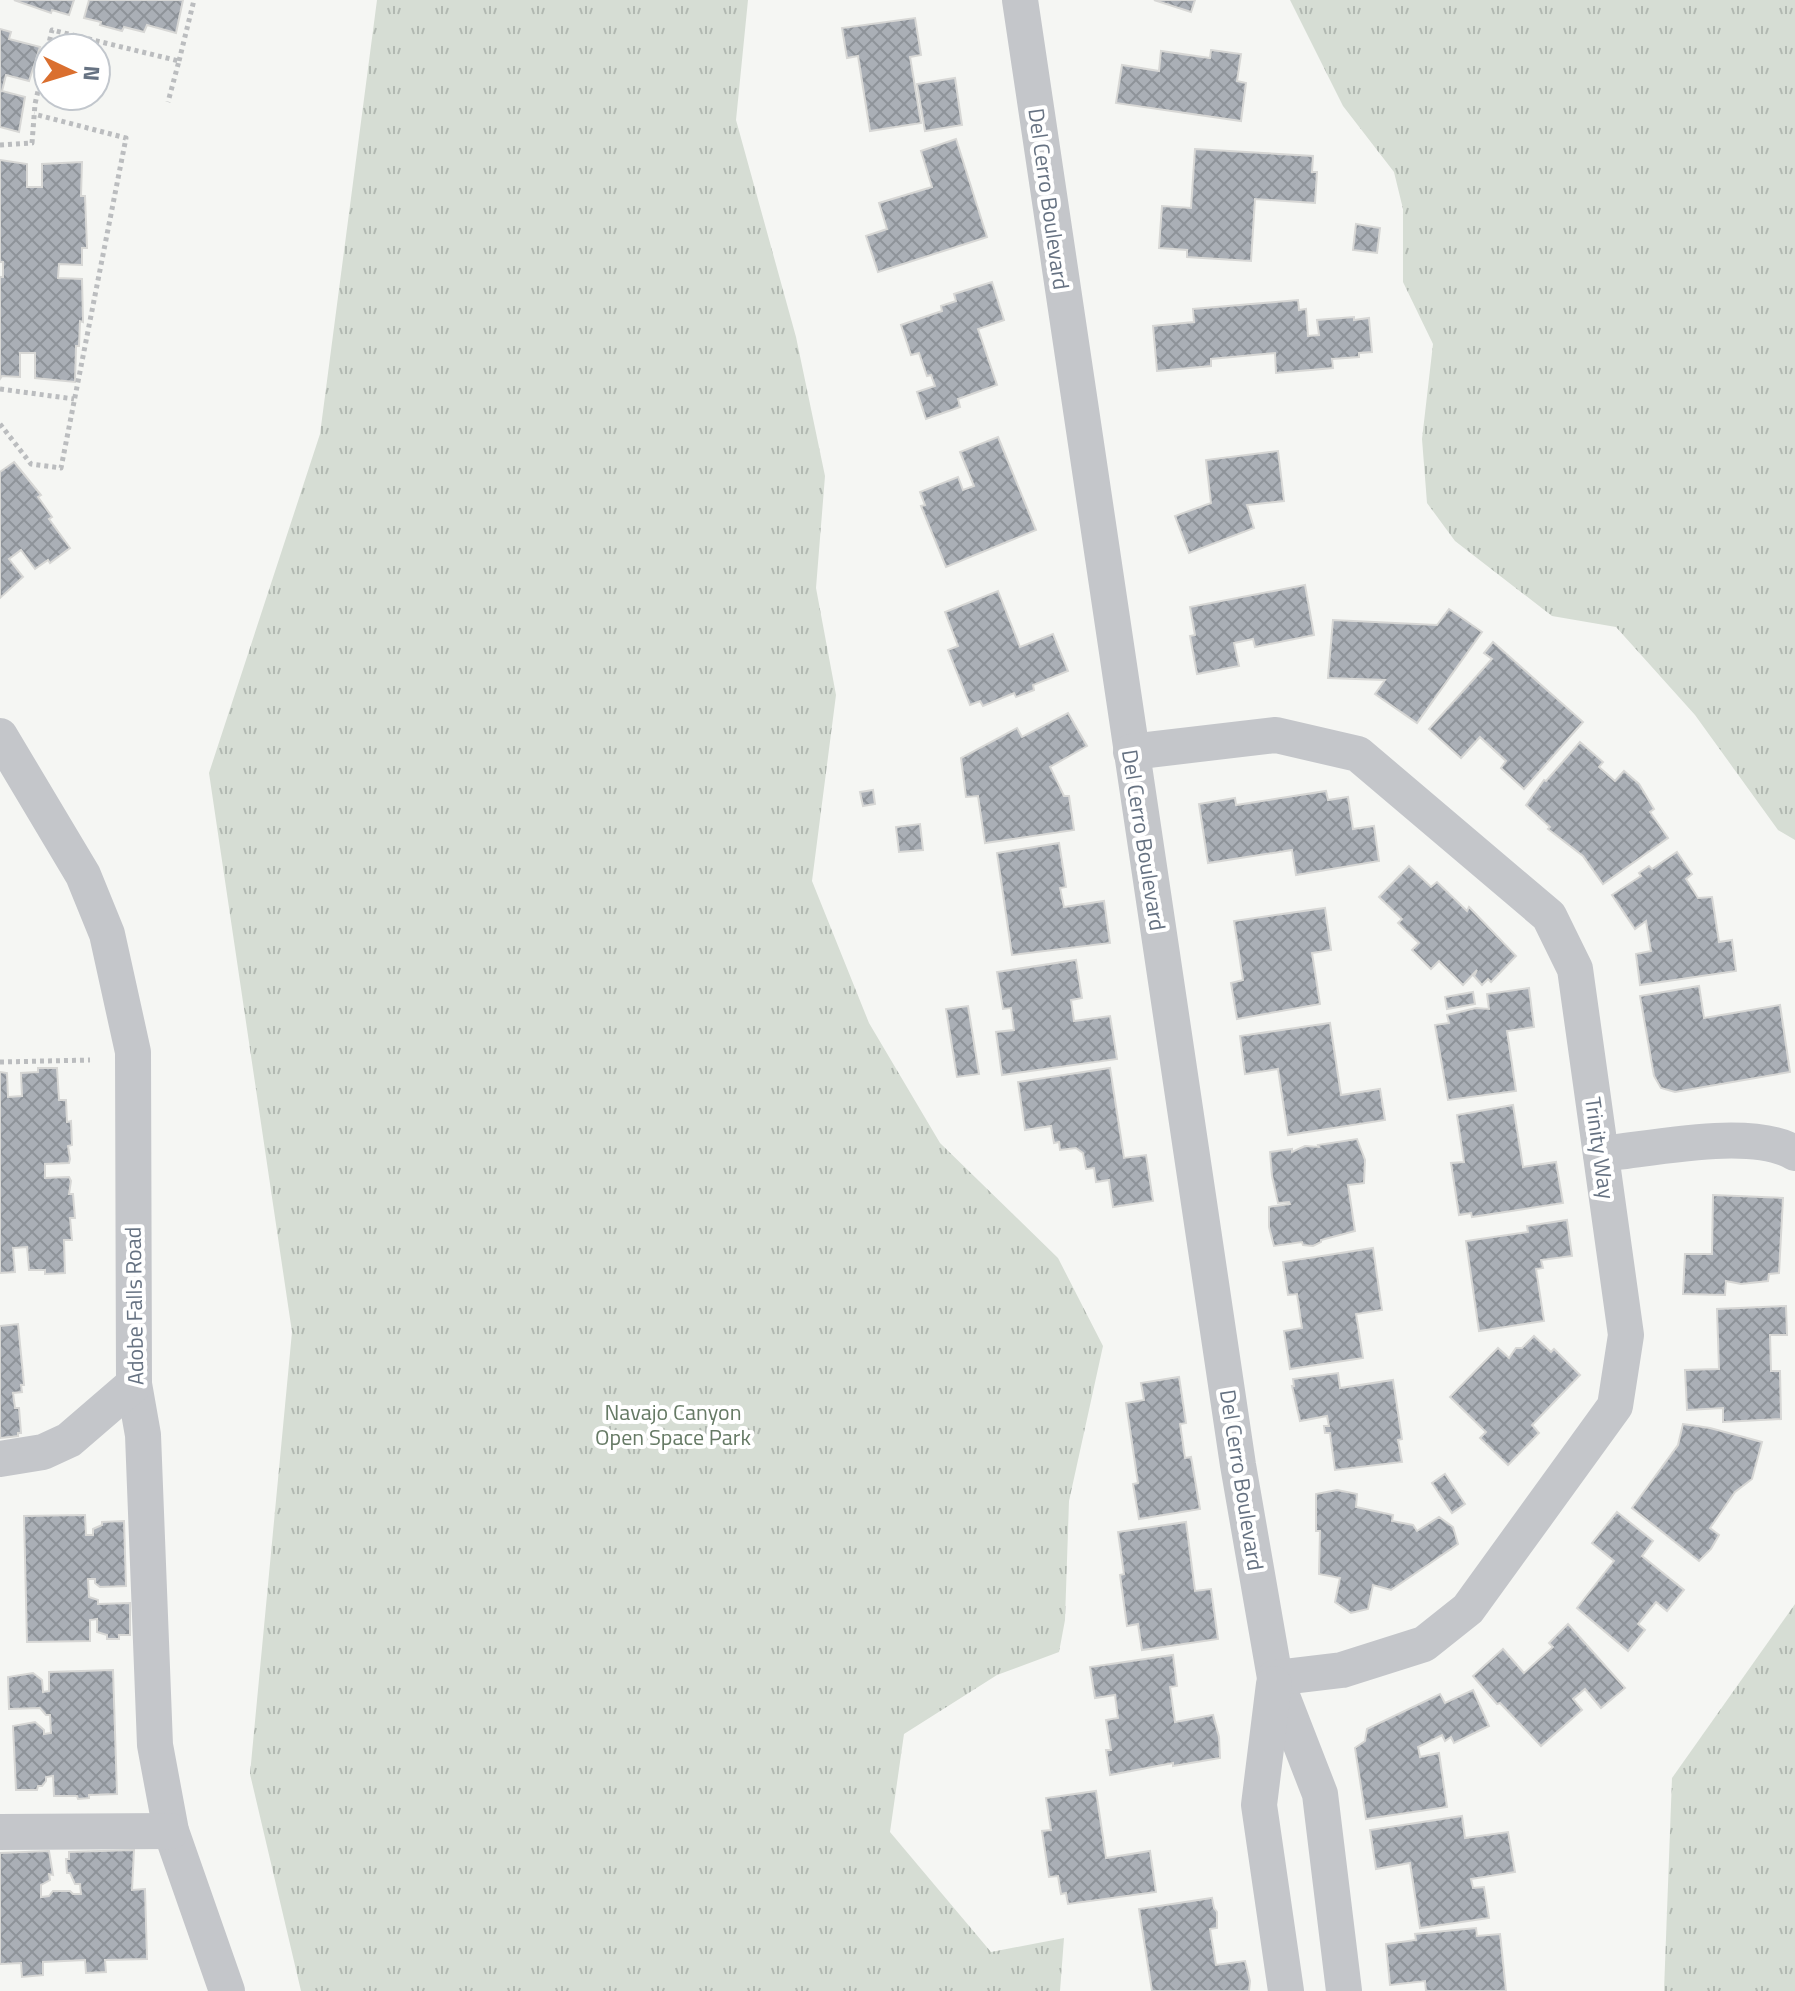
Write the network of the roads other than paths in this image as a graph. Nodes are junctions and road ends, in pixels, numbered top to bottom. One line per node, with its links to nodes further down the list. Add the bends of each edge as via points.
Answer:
1 (1020, 0): 3 (street, Del Cerro Boulevard)
2 (6, 744): 6 (street, Adobe Falls Road, via 83,875 107,934 133,1052)
3 (1131, 752): 5 (street, Trinity Way, via 1276,735 1358,754 1549,916 1575,969); 8 (street, Del Cerro Boulevard)
4 (1795, 1153): 5 (street, via 1734,1140)
5 (1601, 1154): 8 (street, Trinity Way, via 1626,1335 1615,1406 1468,1609 1424,1644 1342,1670)
6 (134, 1384): 7 (street, via 69,1440 43,1452); 9 (street, Adobe Falls Road, via 143,1435 155,1745)
7 (0, 1459)
8 (1275, 1678): 12 (street, Del Cerro Boulevard, via 1259,1805); 13 (street, Del Cerro Boulevard, via 1320,1794)
9 (171, 1831): 10 (street); 11 (street, Adobe Falls Road)
10 (0, 1832)
11 (227, 1991)
12 (1286, 1991)
13 (1344, 1991)

